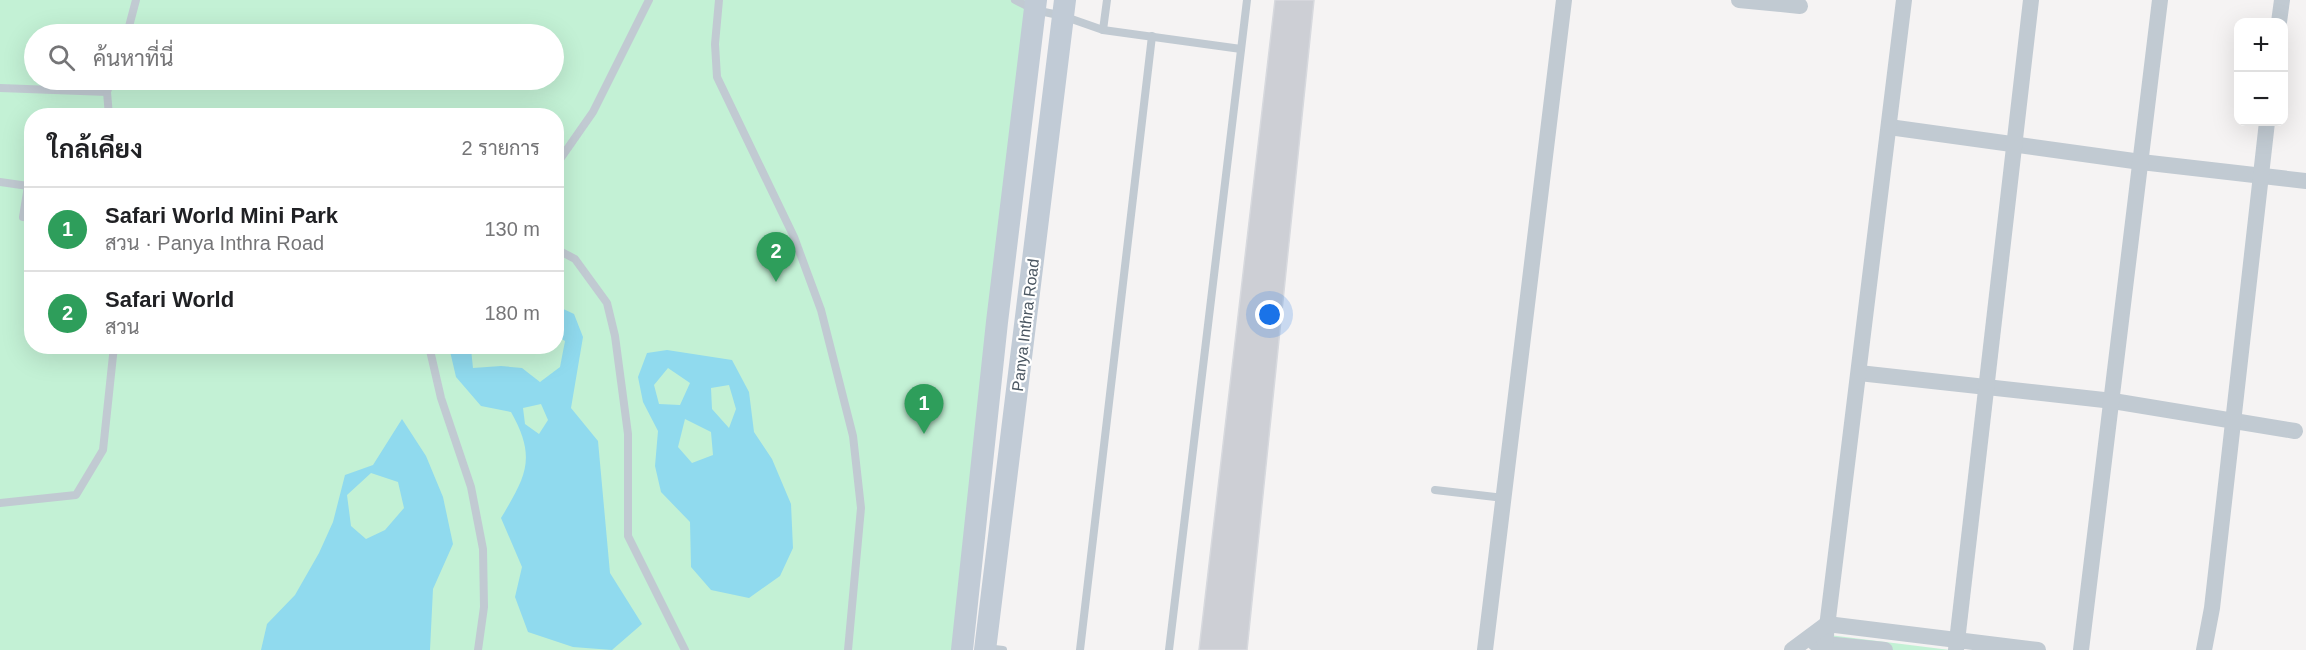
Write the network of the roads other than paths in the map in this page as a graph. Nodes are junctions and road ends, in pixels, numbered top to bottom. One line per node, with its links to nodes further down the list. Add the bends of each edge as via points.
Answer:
1 (136, 0): 17 (lane)
2 (649, 0): 29 (lane, via 593,112)
3 (719, 0): 54 (lane, via 717,77 802,257 821,310 853,436 861,508)
4 (1015, 0): 13 (lane)
5 (1107, 0): 18 (lane)
6 (1247, 0): 20 (lane)
7 (1563, 0): 44 (street)
8 (1739, 0): 14 (street)
9 (1904, 0): 27 (street)
10 (2031, 0): 28 (street)
11 (2160, 0): 30 (street)
12 (2282, 0): 16 (street)
13 (1036, 5): 15 (lane); 50 (street, Panya Inthra Road)
14 (1800, 6)
15 (1064, 8): 18 (lane); 51 (street, Panya Inthra Road)
16 (2280, 18)
17 (130, 24)
18 (1103, 30): 19 (lane)
19 (1152, 36): 20 (lane); 55 (lane)
20 (1241, 49): 56 (lane)
21 (0, 88): 22 (lane)
22 (24, 89)
23 (54, 90): 24 (lane)
24 (107, 92): 25 (lane)
25 (108, 108)
26 (2266, 126): 31 (street)
27 (1889, 127): 28 (street); 38 (street)
28 (2014, 144): 30 (street); 39 (street)
29 (564, 154)
30 (2141, 162): 31 (street); 40 (street)
31 (2260, 176): 32 (street); 41 (street)
32 (2306, 181)
33 (0, 182): 34 (lane)
34 (24, 185)
35 (564, 253): 53 (lane, via 575,259 607,303 628,434 628,536)
36 (113, 354): 45 (lane, via 103,450 76,495)
37 (431, 354): 52 (lane, via 471,487 483,549 484,607)
38 (1859, 374): 39 (street); 46 (street)
39 (1985, 389): 40 (street); 48 (street)
40 (2113, 401): 41 (street); 60 (street)
41 (2232, 419): 42 (street); 61 (street)
42 (2295, 431)
43 (1435, 490): 44 (lane)
44 (1504, 498): 57 (street)
45 (0, 504)
46 (1827, 624): 47 (street); 48 (street); 49 (street)
47 (1825, 643): 49 (street); 58 (street)
48 (1956, 644): 59 (street)
49 (1796, 646)
50 (962, 649): 51 (lane)
51 (991, 649)
52 (478, 650)
53 (685, 650)
54 (848, 650)
55 (1080, 650)
56 (1169, 650)
57 (1485, 650)
58 (1885, 650)
59 (2038, 650)
60 (2081, 650)
61 (2204, 650)

